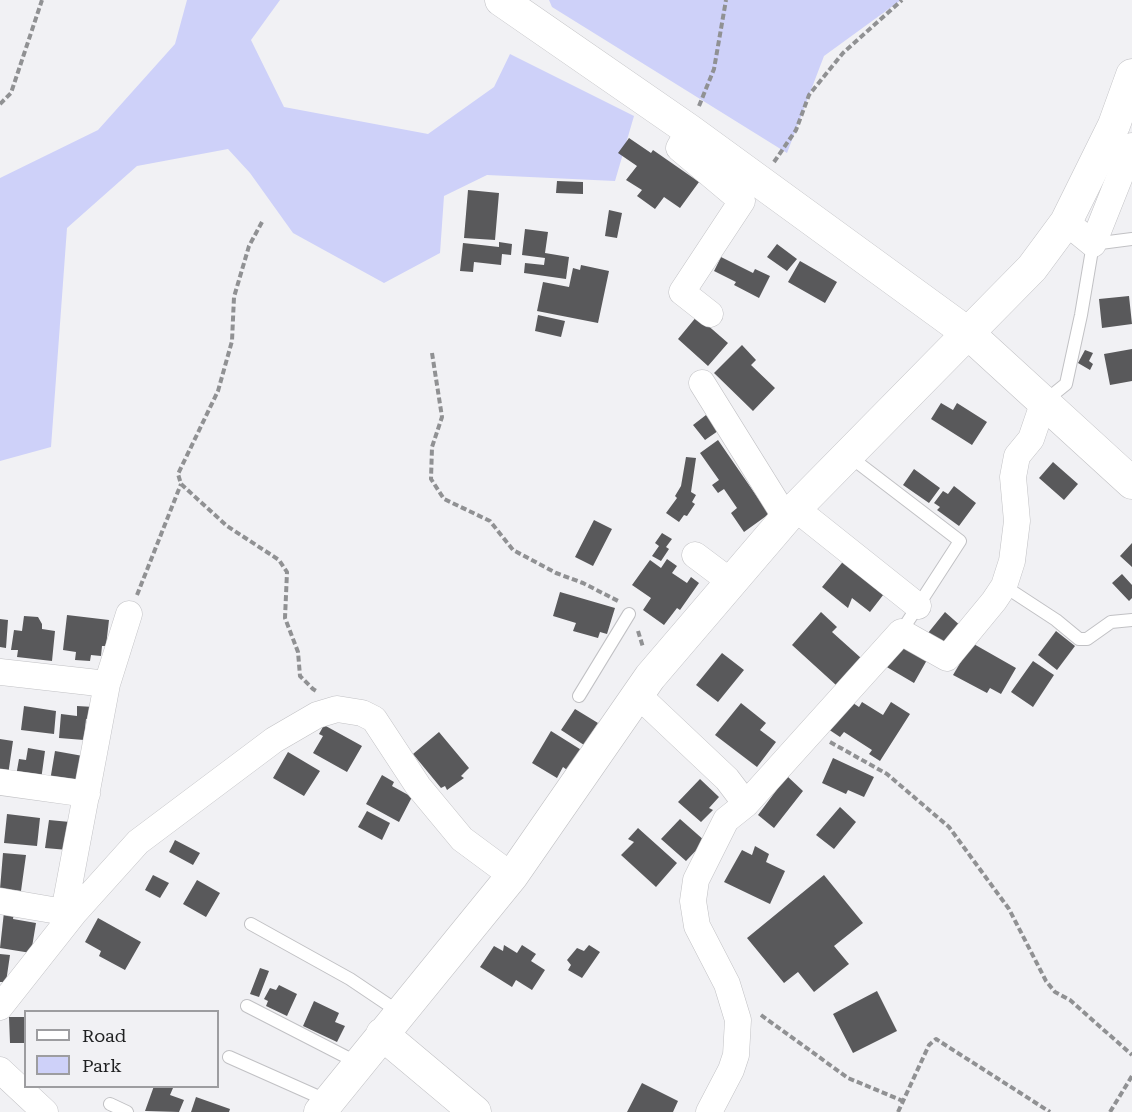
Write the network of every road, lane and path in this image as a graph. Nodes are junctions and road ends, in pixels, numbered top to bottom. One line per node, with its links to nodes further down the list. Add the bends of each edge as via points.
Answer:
1 (42, 0): 6 (path, via 11,93)
2 (501, 0): 7 (street)
3 (726, 0): 7 (path, via 714,69)
4 (902, 0): 9 (path, via 843,53 809,95 796,130)
5 (1132, 75): 11 (street, via 1114,125)
6 (0, 104)
7 (689, 130): 9 (street); 14 (street, via 679,148 742,201 682,292)
8 (1132, 146): 13 (street)
9 (761, 183): 15 (street)
10 (262, 222): 21 (path, via 249,246 234,297 232,341 218,391 178,474)
11 (1066, 222): 13 (street); 15 (street, via 1032,268)
12 (1132, 239): 13 (lane)
13 (1093, 244): 18 (lane, via 1066,384)
14 (710, 314)
15 (969, 334): 18 (street); 19 (street)
16 (432, 353): 28 (path, via 442,417 432,447 431,479 444,499 490,521 513,550 620,601)
17 (702, 383): 22 (street)
18 (1044, 401): 20 (street); 25 (street, via 1031,439 1017,456 1013,477 1017,521)
19 (848, 456): 22 (street); 26 (lane, via 960,541)
20 (1132, 483)
21 (181, 484): 27 (path); 34 (path, via 227,526 279,560 286,572 285,618 298,652 300,676)
22 (790, 513): 24 (street); 26 (street)
23 (695, 555): 24 (street)
24 (731, 582): 33 (street)
25 (1005, 586): 29 (lane, via 1079,639 1087,639 1111,622); 30 (street, via 947,658)
26 (918, 606): 30 (lane)
27 (129, 614): 32 (street)
28 (629, 614): 33 (path, via 640,634); 35 (lane)
29 (1132, 620)
30 (901, 632): 36 (street)
31 (0, 672): 32 (street)
32 (107, 684): 38 (street)
33 (644, 686): 39 (street); 40 (street)
34 (325, 695)
35 (579, 696)
36 (810, 731): 39 (street); 48 (path, via 887,774 949,827 1010,909 1055,992 1070,1000)
37 (0, 782): 38 (street)
38 (87, 794): 42 (street)
39 (746, 804): 59 (street, via 726,820 696,880 693,901 697,926 727,984 738,1020 736,1055)
40 (512, 876): 42 (street, via 462,839 418,786 374,719 337,709 317,715 274,740 138,842); 47 (street)
41 (0, 901): 42 (street)
42 (69, 912): 45 (street)
43 (251, 924): 47 (lane, via 350,979)
44 (247, 1006): 50 (lane)
45 (0, 1007)
46 (758, 1012): 53 (path, via 848,1078)
47 (391, 1023): 50 (street); 58 (street)
48 (1132, 1054)
49 (229, 1057): 55 (lane)
50 (359, 1064): 55 (street)
51 (0, 1070): 56 (street)
52 (1132, 1076): 62 (path)
53 (903, 1101): 60 (path); 61 (path, via 929,1045 936,1039)
54 (110, 1104): 57 (lane)
55 (325, 1107)
56 (45, 1112)
57 (127, 1112)
58 (475, 1112)
59 (709, 1112)
60 (898, 1112)
61 (1050, 1112)
62 (1110, 1112)

